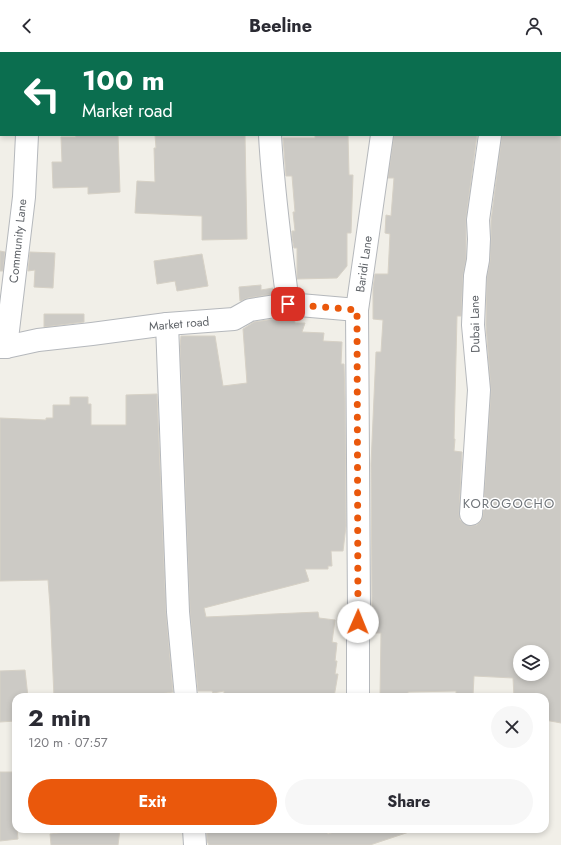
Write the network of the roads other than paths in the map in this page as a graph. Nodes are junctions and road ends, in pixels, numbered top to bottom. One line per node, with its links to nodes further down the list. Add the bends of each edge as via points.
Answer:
1 (27, 136): 8 (street, Community Lane, via 24,197)
2 (270, 136): 5 (street, via 278,231)
3 (382, 136): 6 (street, Baridi Lane)
4 (490, 136): 9 (street, Dubai Lane, via 478,220 479,239 475,276 473,325 479,390)
5 (288, 304): 6 (street, Market road); 7 (street, Market road, via 250,310 234,320)
6 (357, 310): 11 (street, Baridi Lane)
7 (167, 324): 8 (street, Market road, via 38,340); 10 (street, via 178,612)
8 (3, 347)
9 (471, 514)
10 (186, 693)
11 (358, 693)
12 (194, 833): 13 (street)
13 (195, 845)

